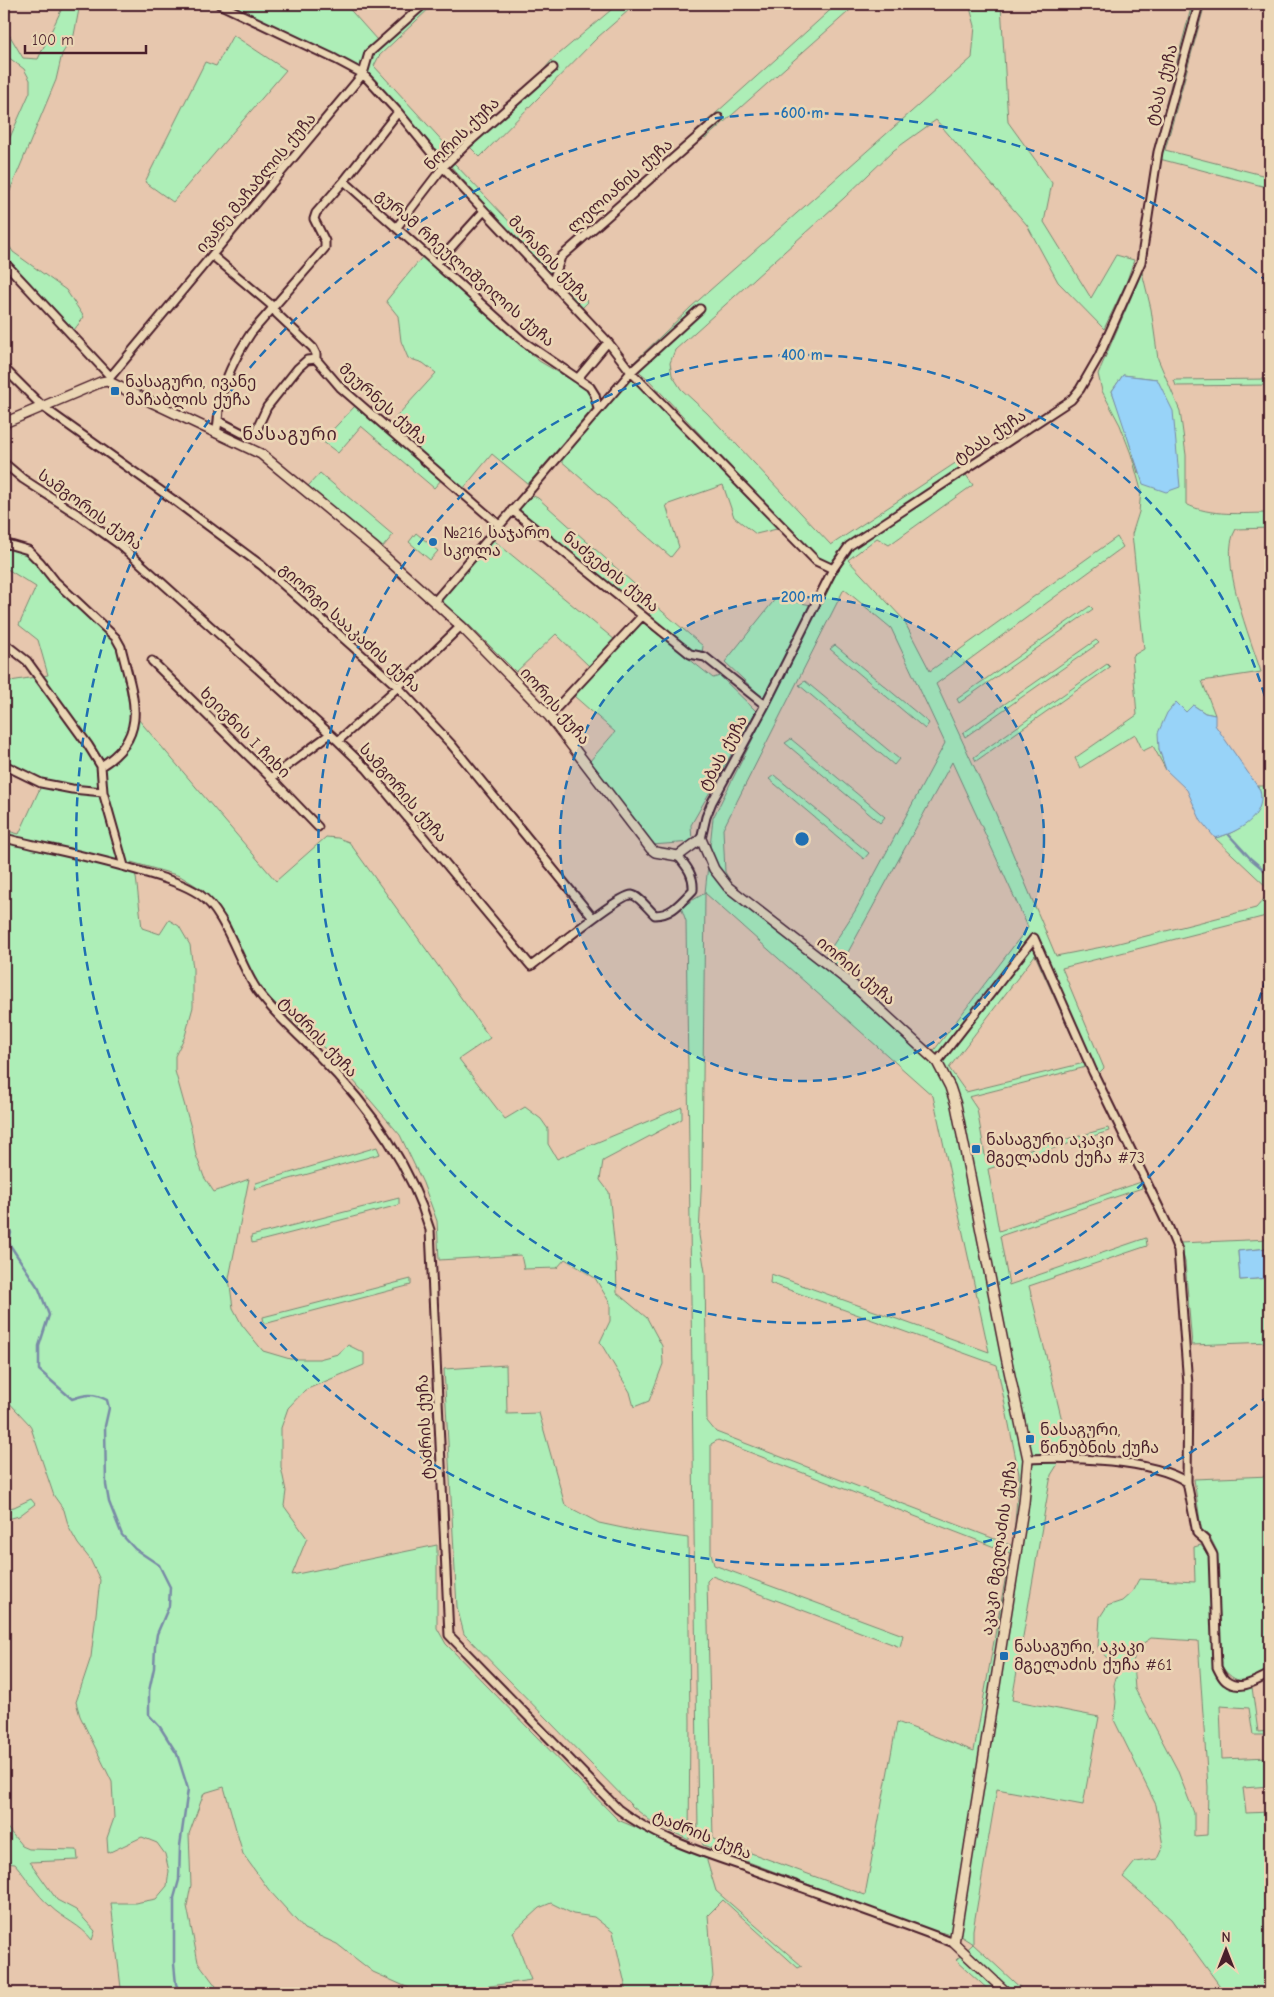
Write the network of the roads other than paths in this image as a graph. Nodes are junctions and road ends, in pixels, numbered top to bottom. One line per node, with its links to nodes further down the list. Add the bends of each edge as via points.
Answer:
1 (219, 4): 5 (street, მარანის ქუჩა)
2 (424, 4): 5 (street, ივანე მაჩაბლის ქუჩა, via 369,54)
3 (1199, 4): 33 (street, ტბას ქუჩა, via 1158,152 1141,262 1099,356 1080,388 1071,400 849,546)
4 (553, 68): 8 (street, ნორის ქუჩა)
5 (363, 74): 6 (street, მარანის ქუჩა); 12 (street, ივანე მაჩაბლის ქუჩა)
6 (398, 112): 8 (street, მარანის ქუჩა); 9 (street)
7 (719, 118): 15 (street, ლელიანის ქუჩა, via 561,257)
8 (443, 167): 10 (street, მარანის ქუჩა); 11 (street, ნორის ქუჩა)
9 (344, 181): 11 (street, გურამ რჩეულიშვილის ქუჩა); 16 (street, via 314,219 325,248)
10 (484, 211): 14 (street); 15 (street, მარანის ქუჩა)
11 (398, 227): 14 (street, გურამ რჩეულიშვილის ქუჩა)
12 (213, 256): 16 (street, მეურნეს ქუჩა); 22 (street, ივანე მაჩაბლის ქუჩა)
13 (4, 262): 22 (street)
14 (437, 263): 23 (street, გურამ რჩეულიშვილის ქუჩა, via 524,342)
15 (552, 284): 18 (street, მარანის ქუჩა)
16 (273, 308): 19 (street, მეურნეს ქუჩა, via 313,348); 26 (street, via 251,333 233,362 220,399)
17 (700, 309): 21 (street)
18 (608, 342): 21 (street, მარანის ქუჩა); 23 (street)
19 (316, 359): 26 (street, via 307,360 298,368 268,407 256,431 242,433); 31 (street, მეურნეს ქუჩა, via 340,387)
20 (4, 368): 24 (street, გიორგი სააკაძის ქუჩა)
21 (631, 372): 25 (street); 33 (street, მარანის ქუჩა, via 816,561)
22 (109, 378): 24 (street); 28 (street, იორის ქუჩა)
23 (578, 378): 25 (street, გურამ რჩეულიშვილის ქუჩა, via 590,387)
24 (43, 407): 27 (street); 39 (street, გიორგი სააკაძის ქუჩა, via 261,565)
25 (598, 409): 30 (street)
26 (219, 421): 28 (street)
27 (4, 423)
28 (216, 433): 34 (street, იორის ქუჩა, via 261,454)
29 (4, 463): 42 (street, სამგორის ქუჩა, via 120,545)
30 (512, 510): 31 (street); 35 (street, ნაძვების ქუჩა)
31 (499, 525): 34 (street)
32 (4, 543): 45 (street, via 28,550 55,581 116,638 121,647 135,718 131,733 119,751)
33 (834, 569): 40 (street, ტბას ქუჩა)
34 (435, 601): 36 (street, იორის ქუჩა)
35 (642, 616): 40 (street, ნაძვების ქუჩა, via 690,654 705,657); 41 (street)
36 (461, 626): 39 (street); 41 (street, იორის ქუჩა)
37 (4, 643): 45 (street, via 27,661)
38 (152, 661): 46 (street, ხეივნის I ჩიხი)
39 (398, 688): 43 (street); 53 (street, გიორგი სააკაძის ქუჩა, via 451,744)
40 (765, 705): 50 (street, ტბას ქუჩა, via 712,802)
41 (549, 716): 51 (street, იორის ქუჩა, via 647,845 655,852)
42 (330, 734): 43 (street, სამგორის ქუჩა); 46 (street)
43 (338, 741): 53 (street, სამგორის ქუჩა, via 367,769 531,966)
44 (4, 765): 47 (street, via 41,783)
45 (101, 766): 47 (street)
46 (271, 778): 48 (street, ხეივნის I ჩიხი)
47 (103, 792): 52 (street)
48 (318, 827)
49 (4, 838): 52 (street, ტაძრის ქუჩა)
50 (701, 839): 51 (street); 54 (street, იორის ქუჩა, via 714,870 728,887 851,983)
51 (678, 856): 53 (street, სამგორის ქუჩა, via 689,870 693,890 666,915 655,915 632,894)
52 (124, 866): 58 (street, ტაძრის ქუჩა, via 186,886 202,896 231,937 250,981 266,1004 320,1056 372,1116 422,1204 430,1230 449,1636 634,1822 700,1851)
53 (593, 918)
54 (937, 1062): 55 (street, აკაკი მგელაძის ქუჩა, via 956,1104); 56 (street, via 1034,938 1093,1072 1178,1250 1188,1385)
55 (1028, 1459): 56 (street, via 1058,1458 1141,1467); 58 (street, აკაკი მგელაძის ქუჩა, via 1024,1503)
56 (1187, 1482): 57 (street, via 1197,1533 1213,1555 1217,1667 1225,1680 1239,1686 1254,1683)
57 (1270, 1674)
58 (954, 1943): 59 (street)
59 (1007, 1993)

